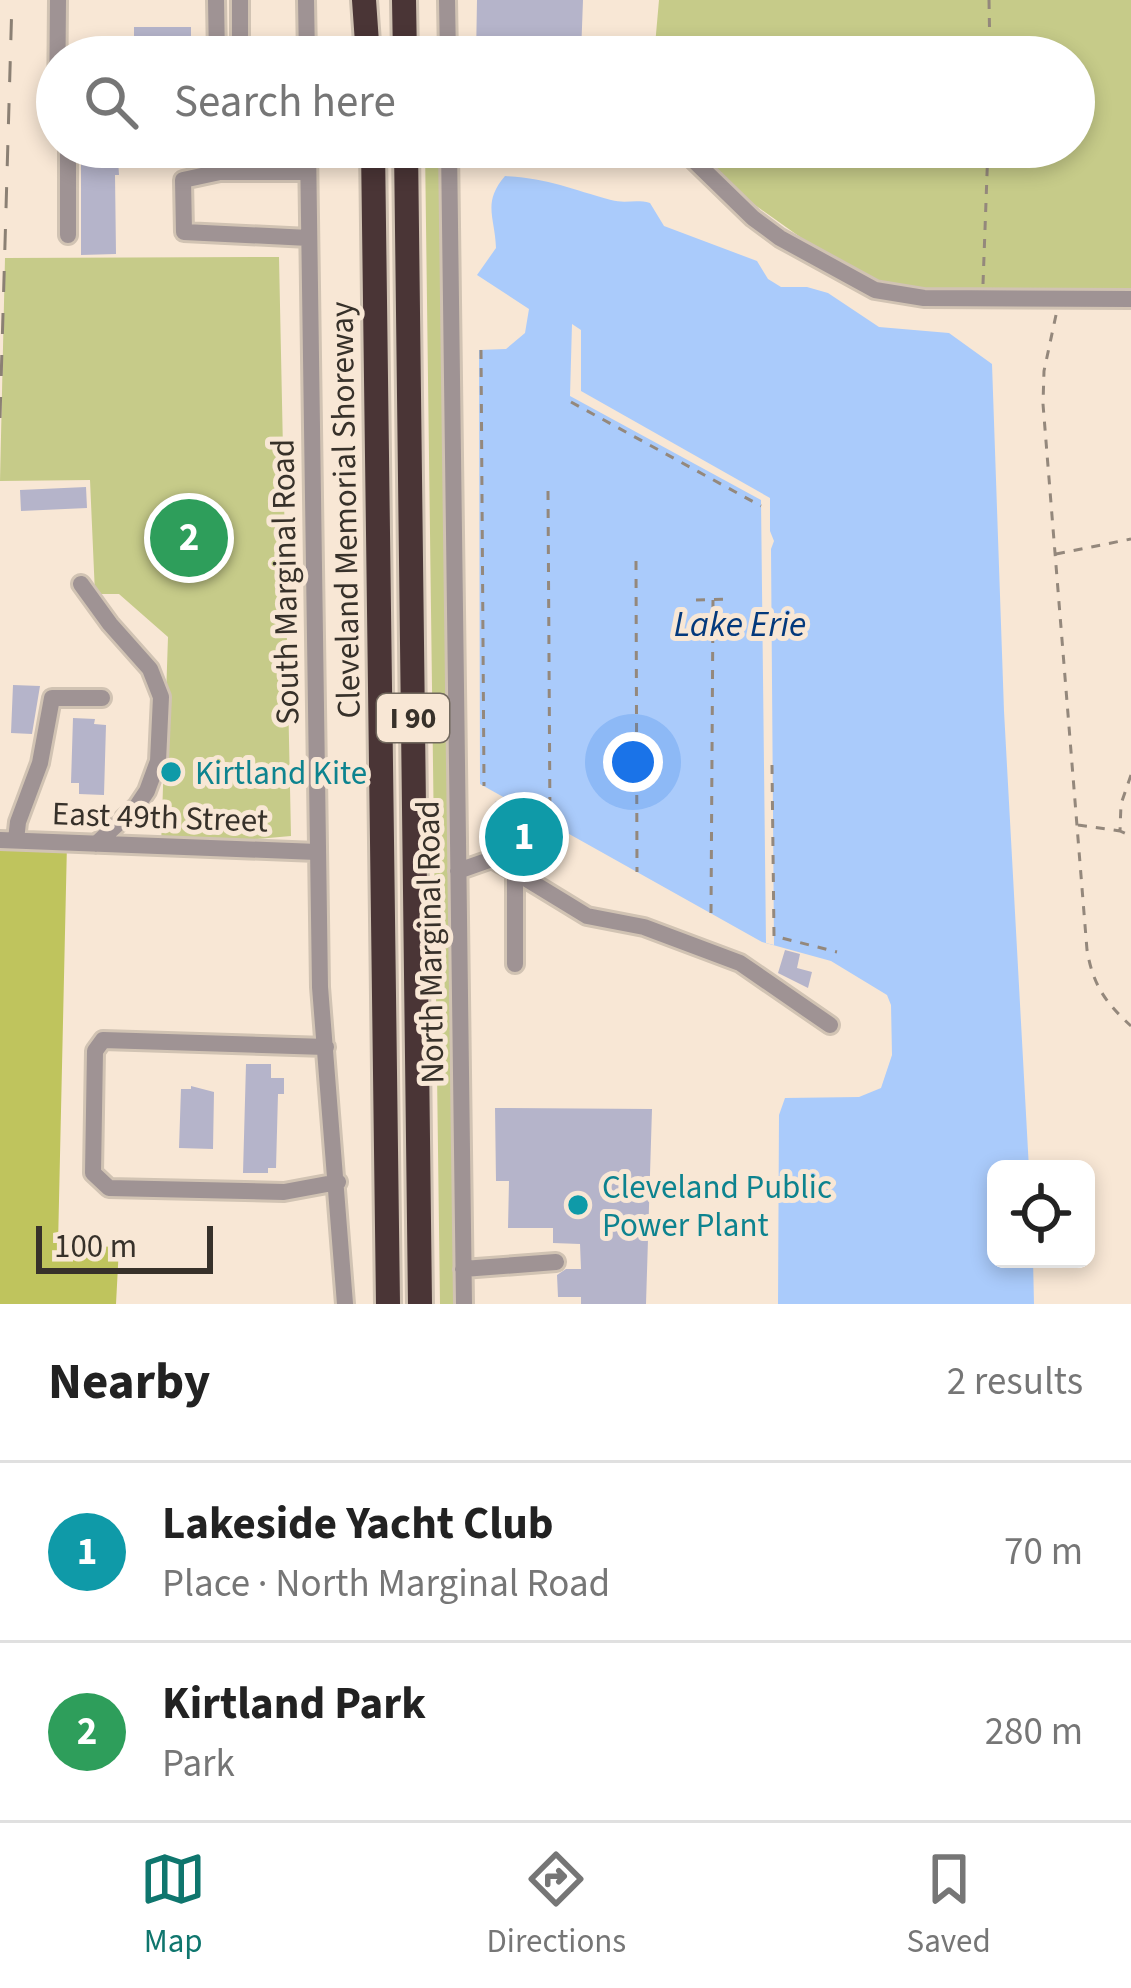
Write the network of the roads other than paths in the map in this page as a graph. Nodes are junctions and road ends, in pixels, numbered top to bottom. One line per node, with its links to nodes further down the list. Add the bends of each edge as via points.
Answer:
1 (58, 0): 8 (street)
2 (216, 0): 9 (street)
3 (240, 0): 10 (street)
4 (306, 0): 11 (street)
5 (368, 0): 12 (highway)
6 (404, 0): 13 (highway)
7 (447, 0): 14 (street)
8 (58, 36)
9 (217, 36)
10 (240, 36)
11 (307, 36)
12 (369, 36)
13 (405, 36)
14 (448, 36)
15 (68, 168): 22 (street)
16 (204, 168): 23 (street, via 183,180 184,232)
17 (308, 168): 23 (street, South Marginal Road)
18 (373, 168): 39 (highway, Cleveland Memorial Shoreway / I 90)
19 (406, 168): 40 (highway, Cleveland Memorial Shoreway / I 90)
20 (449, 168): 30 (street, North Marginal Road)
21 (702, 168): 24 (street, via 780,238 875,290)
22 (68, 235)
23 (309, 238): 29 (street, South Marginal Road)
24 (1131, 299)
25 (81, 584): 28 (street, via 150,669 161,698 158,761 147,791)
26 (102, 698): 27 (street, via 52,698 40,764)
27 (8, 840): 28 (street, East 49th Street)
28 (96, 844): 29 (street, East 49th Street)
29 (317, 852): 34 (street, South Marginal Road)
30 (458, 871): 31 (street, via 492,859); 37 (street, North Marginal Road)
31 (515, 872): 32 (street); 33 (street, via 587,916 644,927 740,963)
32 (515, 964)
33 (830, 1025)
34 (326, 1047): 35 (street, South Marginal Road); 35 (street, via 103,1040 95,1051 93,1173 110,1188 284,1192)
35 (338, 1182): 38 (street, South Marginal Road)
36 (556, 1262): 37 (street)
37 (463, 1269): 41 (street, North Marginal Road)
38 (345, 1304)
39 (388, 1304)
40 (420, 1304)
41 (464, 1304)

